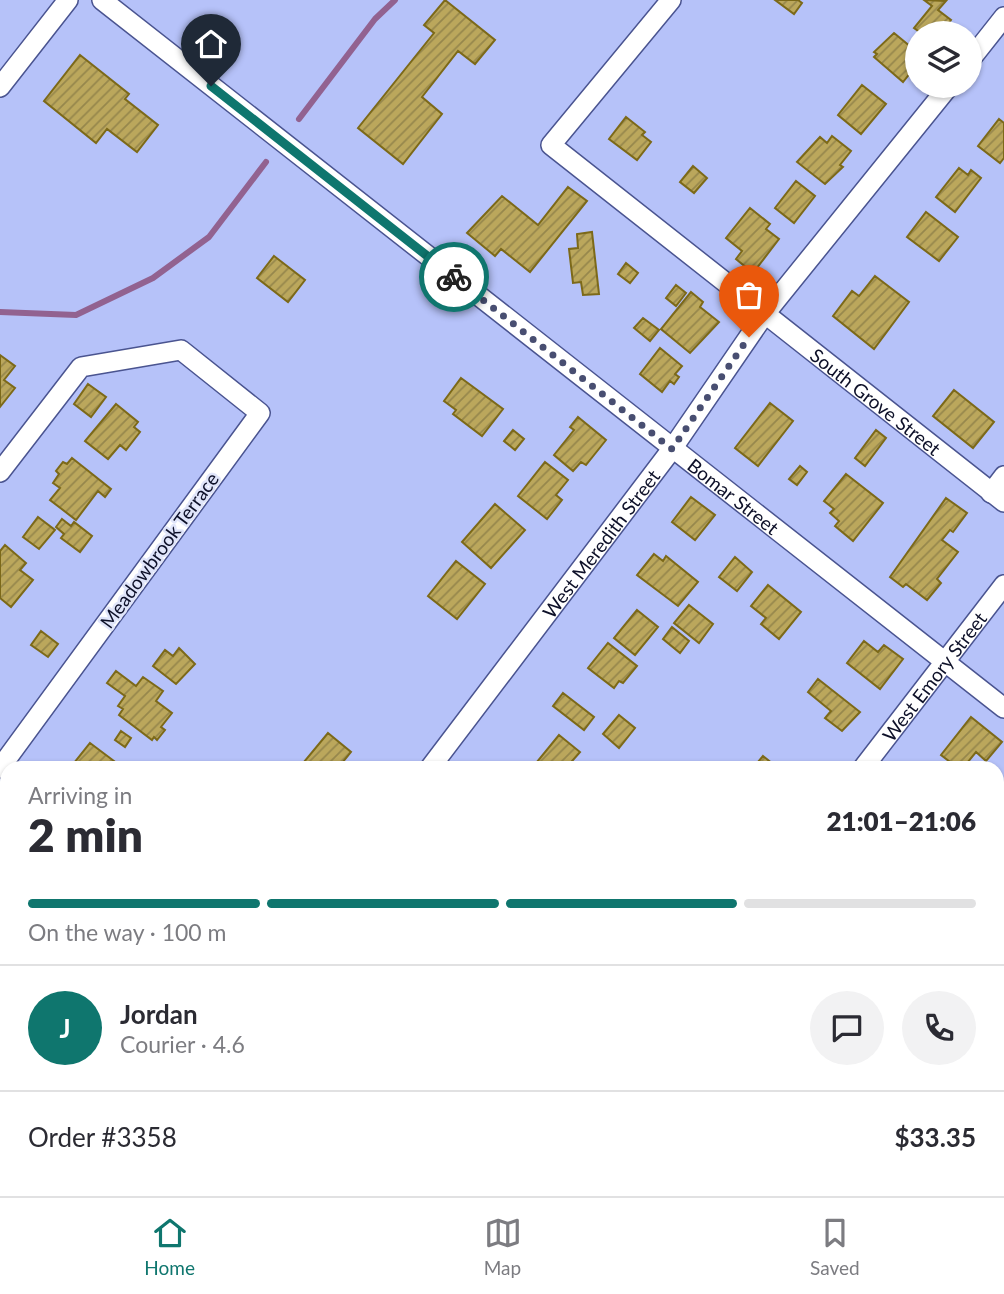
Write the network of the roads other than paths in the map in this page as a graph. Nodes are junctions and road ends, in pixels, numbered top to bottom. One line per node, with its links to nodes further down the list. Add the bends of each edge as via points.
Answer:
1 (68, 0): 6 (street)
2 (102, 0): 9 (street, Bomar Street)
3 (671, 0): 8 (street, South Grove Street, via 551,145)
4 (1004, 17): 5 (street)
5 (982, 45)
6 (0, 87)
7 (938, 98): 8 (street, West Meredith Street)
8 (764, 314): 9 (street, West Meredith Street); 12 (street, South Grove Street)
9 (672, 449): 14 (street, Bomar Street); 17 (street, West Meredith Street)
10 (0, 472): 16 (street, Meadowbrook Terrace, via 81,367 181,350 260,413)
11 (1004, 476): 12 (street)
12 (998, 497)
13 (1004, 585): 14 (street, West Emory Street)
14 (944, 660): 15 (street, Bomar Street); 18 (street, West Emory Street)
15 (1004, 708)
16 (5, 761)
17 (435, 761)
18 (868, 761)

